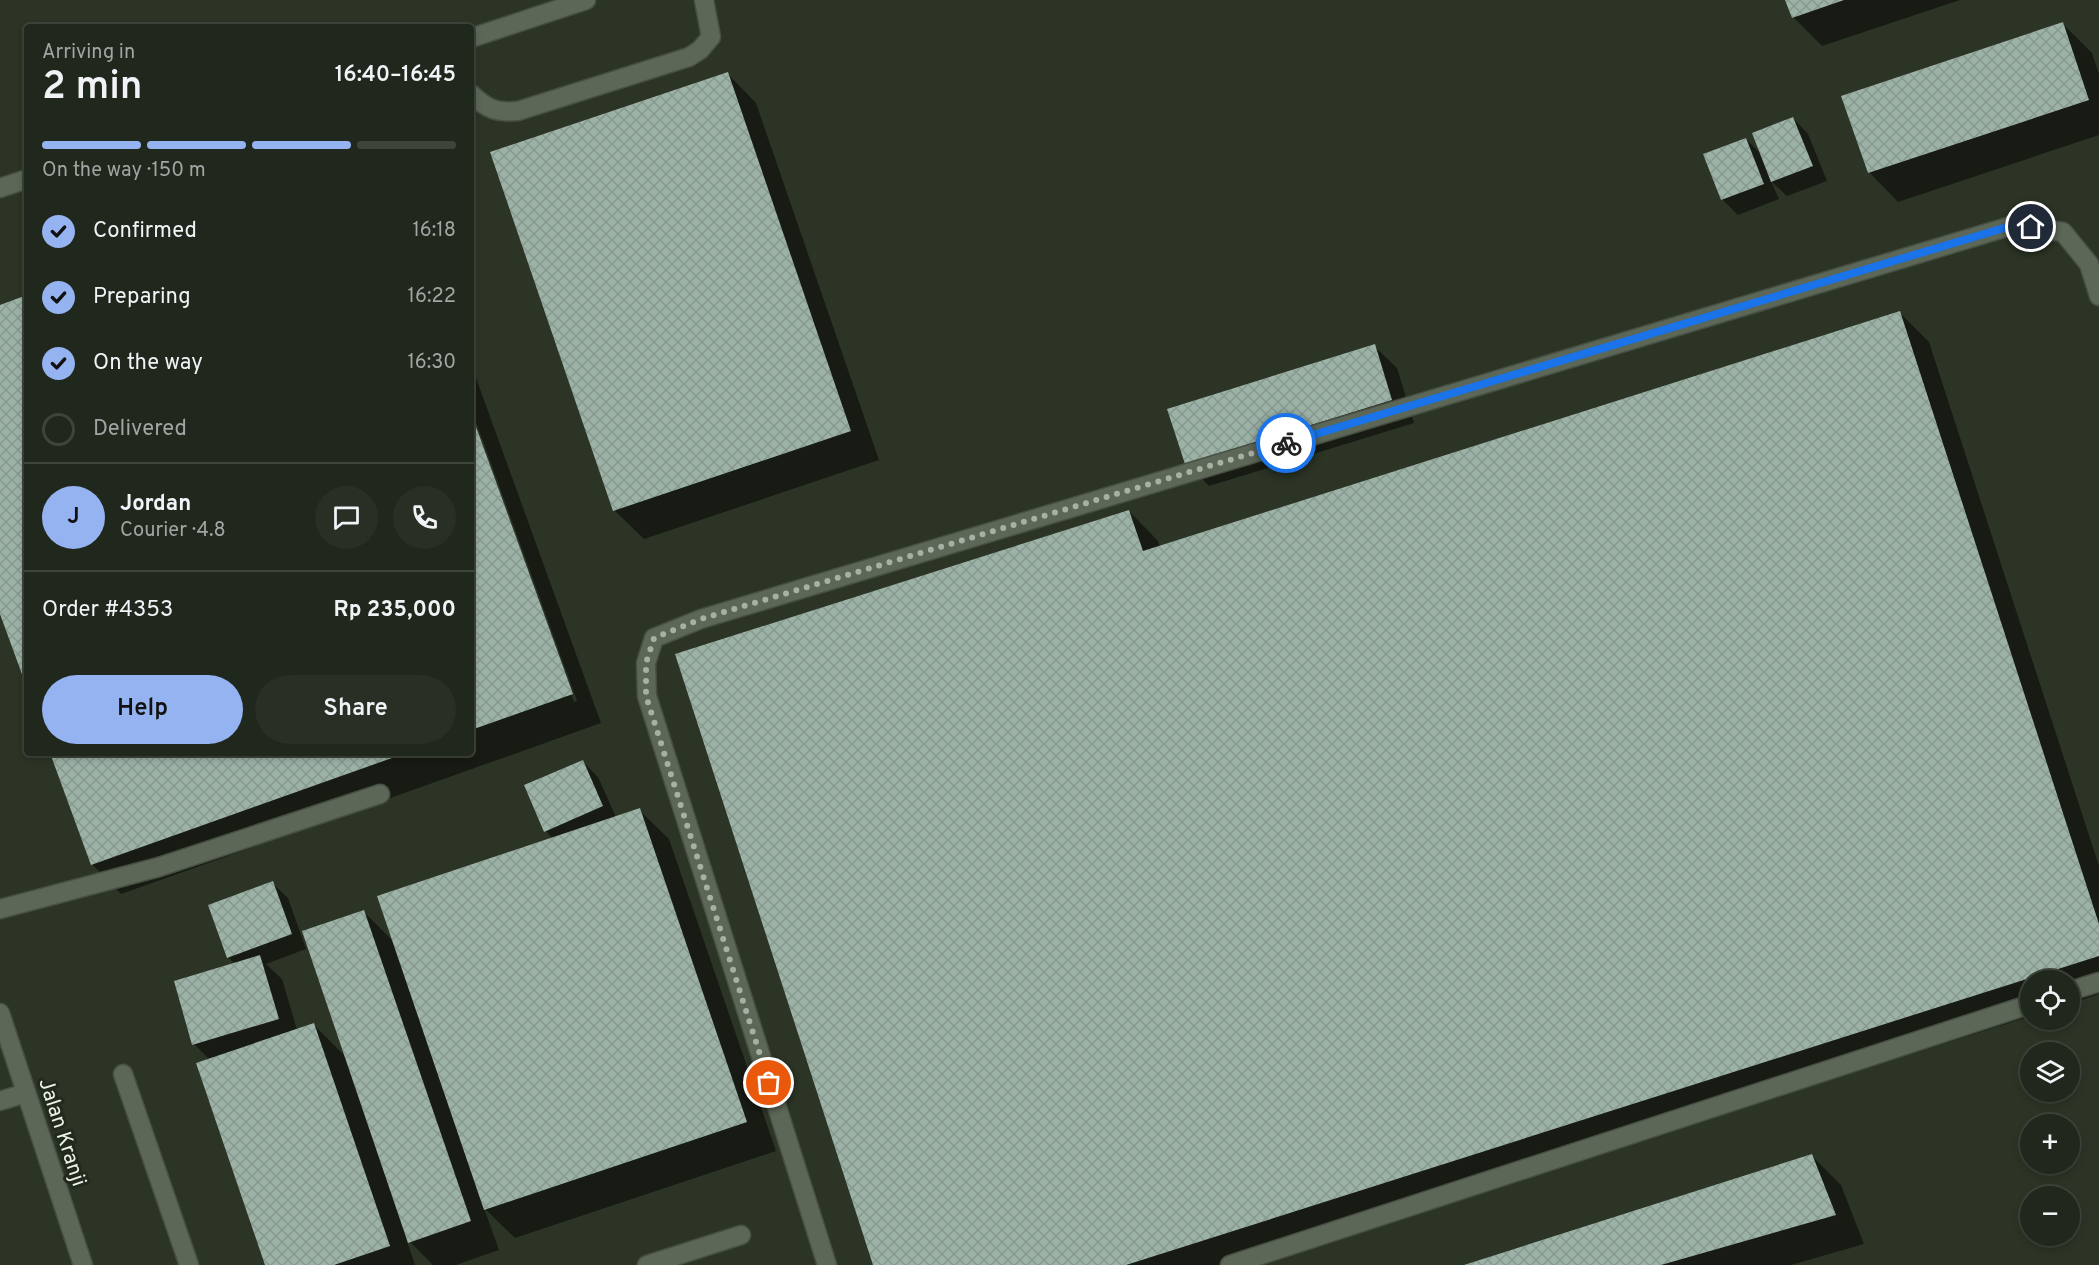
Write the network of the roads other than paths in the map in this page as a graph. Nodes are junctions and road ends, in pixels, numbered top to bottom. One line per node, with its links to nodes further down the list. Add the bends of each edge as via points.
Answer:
1 (586, 0): 3 (lane)
2 (704, 0): 4 (lane, via 711,37 689,57 518,111 501,113)
3 (474, 37)
4 (474, 97)
5 (24, 180): 6 (lane)
6 (0, 188)
7 (2099, 296): 21 (lane, via 2089,264 2063,232 2014,225 701,619 654,638 646,663 646,696)
8 (380, 794): 9 (lane, via 159,867)
9 (0, 909)
10 (2099, 982): 11 (lane)
11 (2080, 988)
12 (2020, 1008): 22 (lane)
13 (0, 1013): 15 (lane, Jalan Kranji)
14 (123, 1074): 19 (lane)
15 (26, 1093): 16 (lane); 18 (lane, Jalan Kranji)
16 (0, 1101)
17 (741, 1235): 20 (lane)
18 (83, 1265)
19 (189, 1265)
20 (647, 1265)
21 (827, 1265)
22 (1230, 1265)

